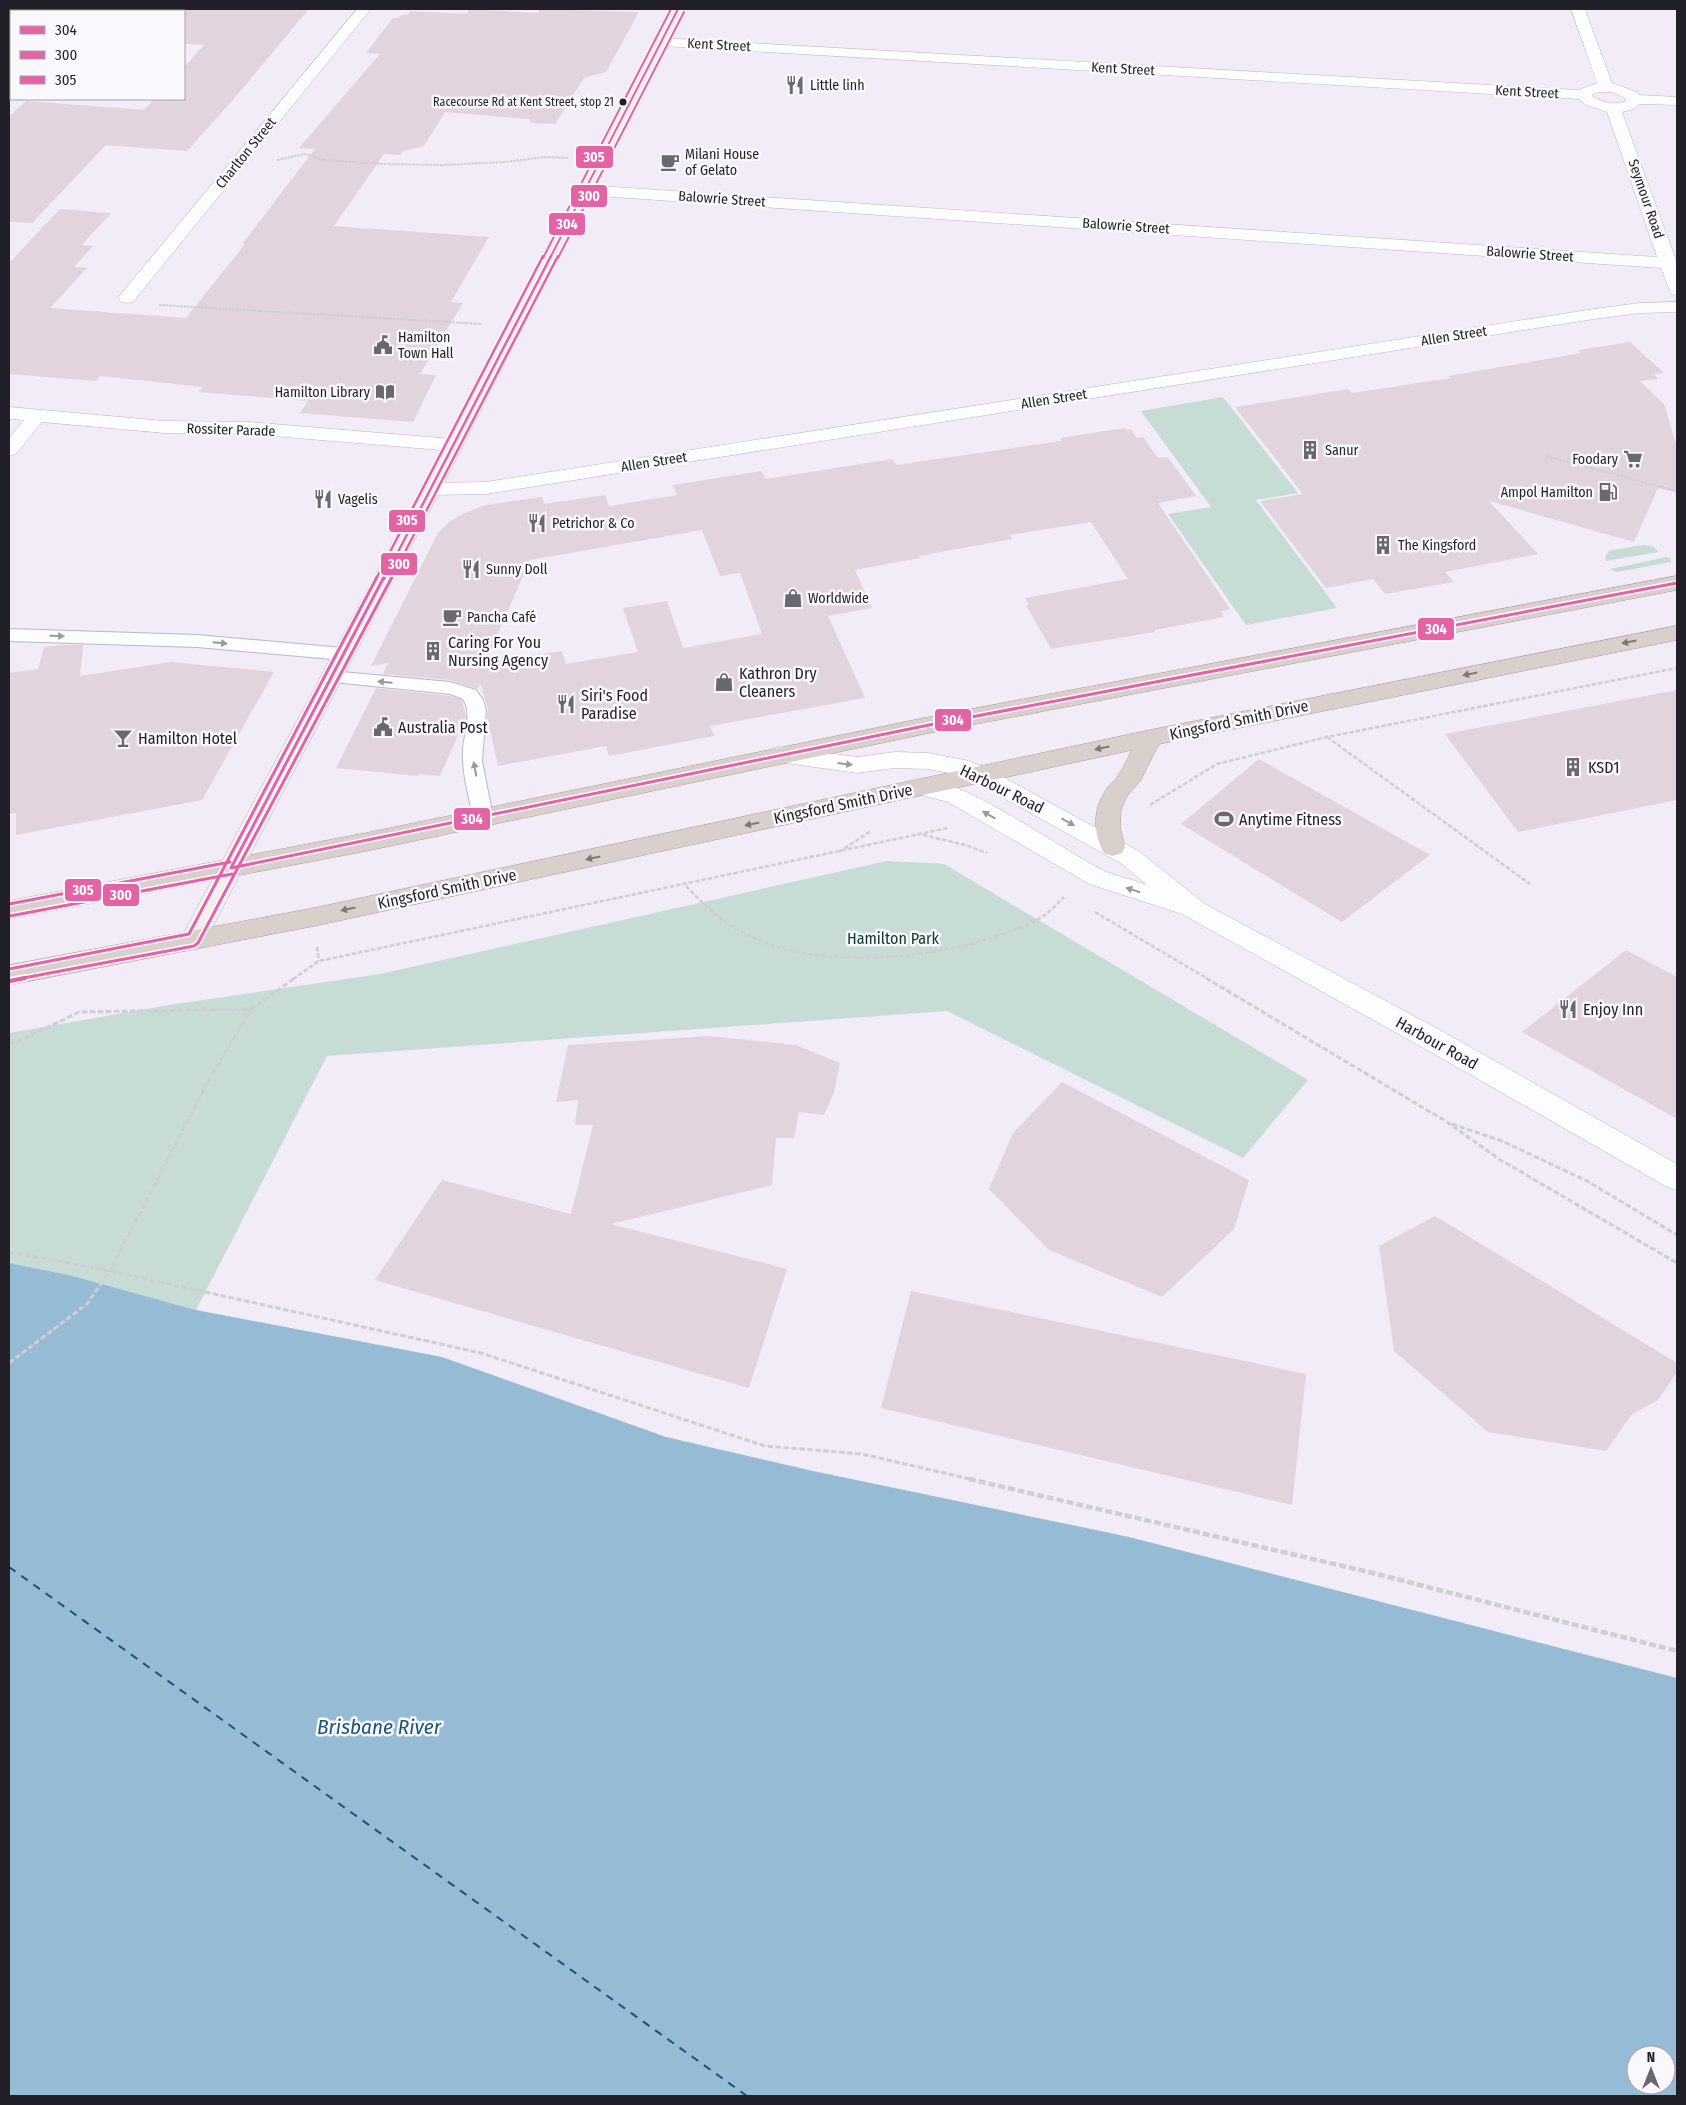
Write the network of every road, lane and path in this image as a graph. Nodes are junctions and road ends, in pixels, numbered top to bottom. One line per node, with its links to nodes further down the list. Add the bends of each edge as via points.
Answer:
1 (364, 9): 10 (street, Charlton Street)
2 (678, 9): 4 (street)
3 (1578, 9): 5 (street)
4 (662, 42): 6 (street, Kent Street); 11 (street)
5 (1606, 87): 6 (street, via 1587,90); 7 (street, via 1627,92)
6 (1584, 95): 9 (street, via 1597,105)
7 (1634, 99): 8 (street); 9 (street, via 1631,104)
8 (1677, 101)
9 (1613, 107): 13 (street, Seymour Road)
10 (242, 158): 11 (path, via 283,160 305,154 324,160 443,165 545,157); 15 (street, Charlton Street)
11 (600, 159): 12 (street)
12 (584, 190): 13 (street, Balowrie Street); 20 (street)
13 (1669, 263): 14 (street, Seymour Road)
14 (1676, 284)
15 (127, 298): 17 (path, via 161,306)
16 (1677, 307): 23 (street, Allen Street, via 1594,314 486,488)
17 (483, 324)
18 (9, 413): 19 (street, Rossiter Parade)
19 (37, 416): 20 (street, Rossiter Parade, via 165,427 249,428); 21 (street)
20 (453, 445): 23 (street)
21 (9, 450)
22 (1546, 456): 24 (path)
23 (431, 489): 28 (street)
24 (1677, 491)
25 (1677, 583): 33 (highway)
26 (1677, 633): 32 (highway, Kingsford Smith Drive, one-way to 32)
27 (9, 635): 28 (lane, one-way to 28, via 197,642)
28 (343, 654): 30 (street)
29 (1677, 668): 31 (path)
30 (331, 677): 37 (lane, one-way to 30, via 472,755 477,716 471,696 450,688); 42 (street)
31 (1327, 737): 36 (path, via 1217,764 1152,805); 43 (path)
32 (1150, 738): 34 (highway, Kingsford Smith Drive, one-way to 34); 40 (highway, via 1109,809 1108,827)
33 (780, 755): 34 (street, Harbour Road, one-way to 34, via 857,765 895,760 928,761); 37 (highway)
34 (979, 774): 35 (highway, Kingsford Smith Drive); 40 (street, Harbour Road, one-way to 40)
35 (922, 787): 48 (street, Harbour Road, one-way to 35, via 1098,878 956,796); 49 (highway, Kingsford Smith Drive, one-way to 49)
36 (1144, 804)
37 (483, 817): 42 (highway)
38 (953, 826): 39 (path)
39 (922, 835): 41 (path); 44 (path)
40 (1113, 847): 48 (street, Harbour Road)
41 (989, 854)
42 (231, 868): 46 (highway); 49 (street)
43 (1530, 884)
44 (685, 885): 45 (path, via 721,920 770,944 814,956 884,957 937,951 997,935 1043,916); 51 (path)
45 (1066, 894)
46 (9, 910)
47 (1092, 910): 55 (path)
48 (1196, 910): 56 (street, Harbour Road)
49 (193, 940): 52 (highway, Kingsford Smith Drive)
50 (317, 943): 51 (path)
51 (319, 961): 53 (path)
52 (9, 975)
53 (251, 1009): 54 (path, via 79,1012); 60 (path, via 210,1078)
54 (9, 1044)
55 (1447, 1122): 57 (path, via 1502,1141 1587,1181); 59 (path, via 1499,1158)
56 (1677, 1178)
57 (1677, 1235)
58 (9, 1252): 60 (path)
59 (1677, 1264)
60 (110, 1271): 61 (path, via 87,1304); 62 (path, via 481,1353 766,1446 872,1456 1373,1573)
61 (9, 1363)
62 (1677, 1652)

